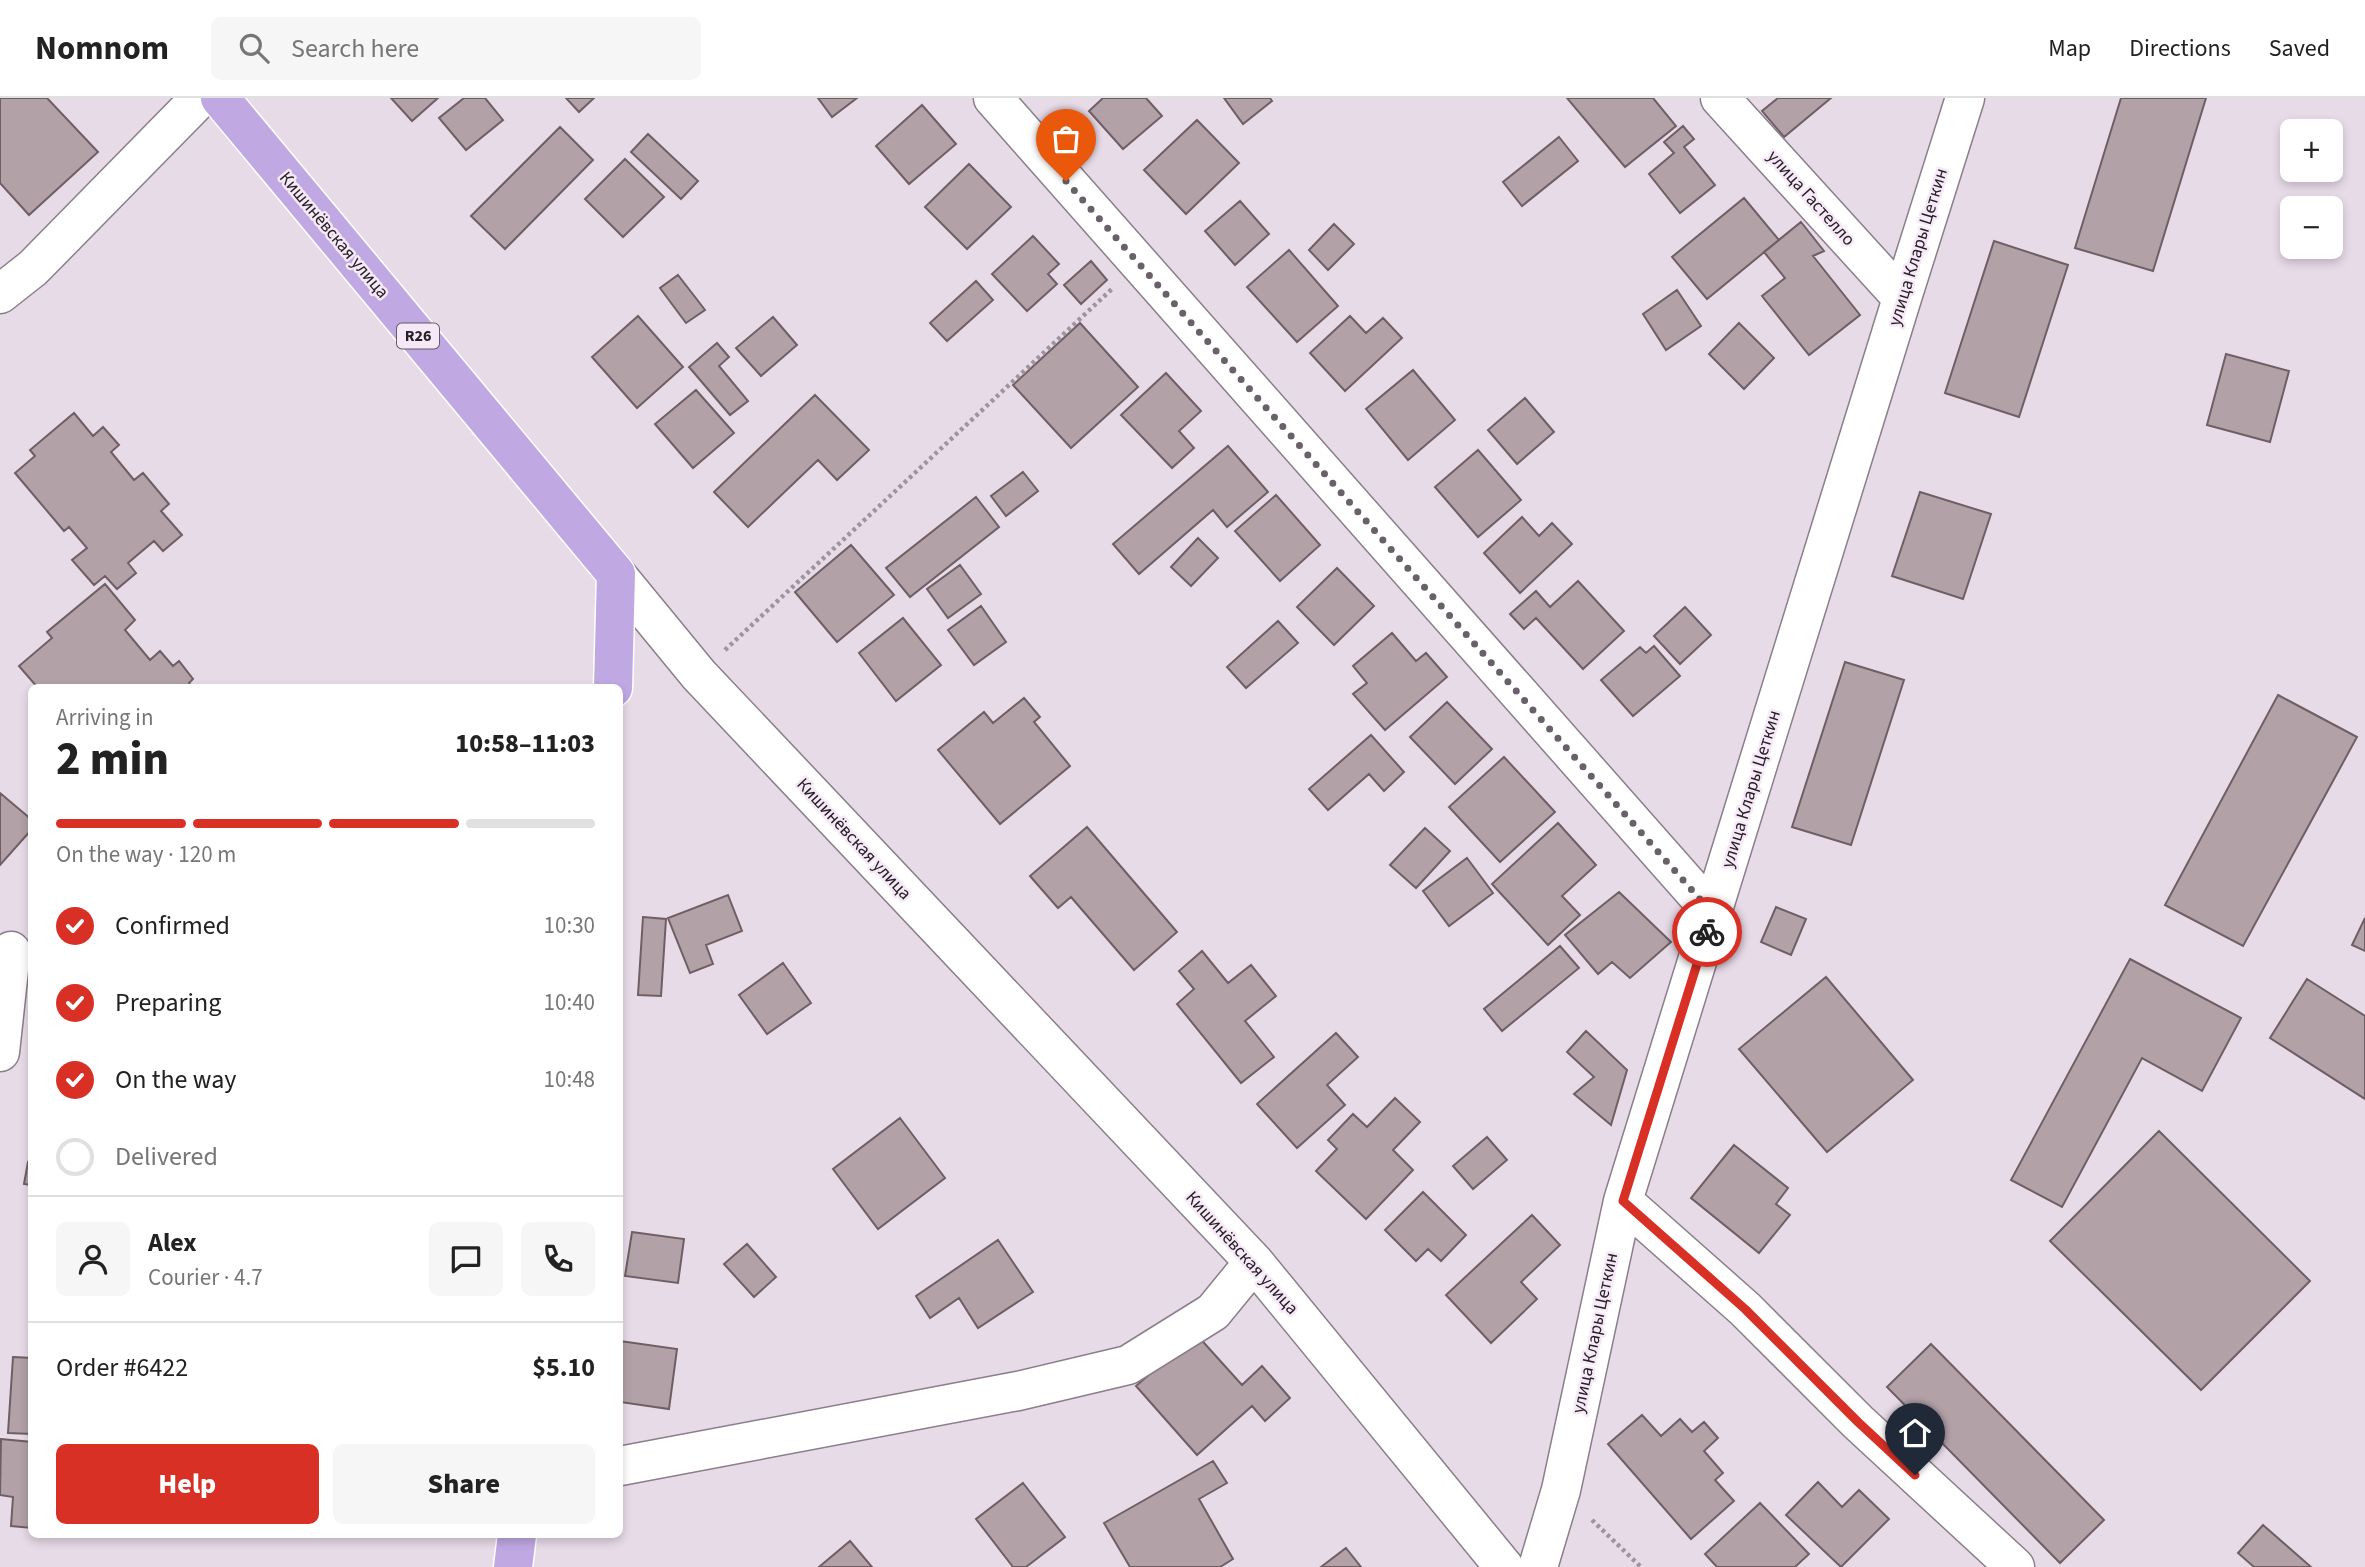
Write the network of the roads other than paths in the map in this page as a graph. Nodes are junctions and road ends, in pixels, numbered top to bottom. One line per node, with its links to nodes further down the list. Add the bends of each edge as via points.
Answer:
1 (200, 98): 6 (street, via 33,268)
2 (220, 98): 8 (main road, Кишинёвская улица / R26)
3 (993, 98): 10 (street)
4 (1720, 98): 7 (street, улица Гастелло)
5 (1965, 98): 7 (street, улица Клары Цеткин)
6 (0, 295)
7 (1902, 298): 10 (street, улица Клары Цеткин)
8 (617, 574): 9 (main road); 14 (street, Кишинёвская улица, via 699,675)
9 (613, 684)
10 (1713, 914): 13 (street, улица Клары Цеткин)
11 (14, 951): 12 (street)
12 (0, 1052)
13 (1623, 1201): 17 (street, via 1745,1309 1858,1422); 20 (street, улица Клары Цеткин, via 1561,1490)
14 (1254, 1262): 15 (street, via 1213,1312 1128,1365 1018,1391); 19 (street, Кишинёвская улица)
15 (623, 1465)
16 (517, 1538): 18 (main road)
17 (2012, 1564)
18 (513, 1567)
19 (1504, 1567)
20 (1538, 1567)

